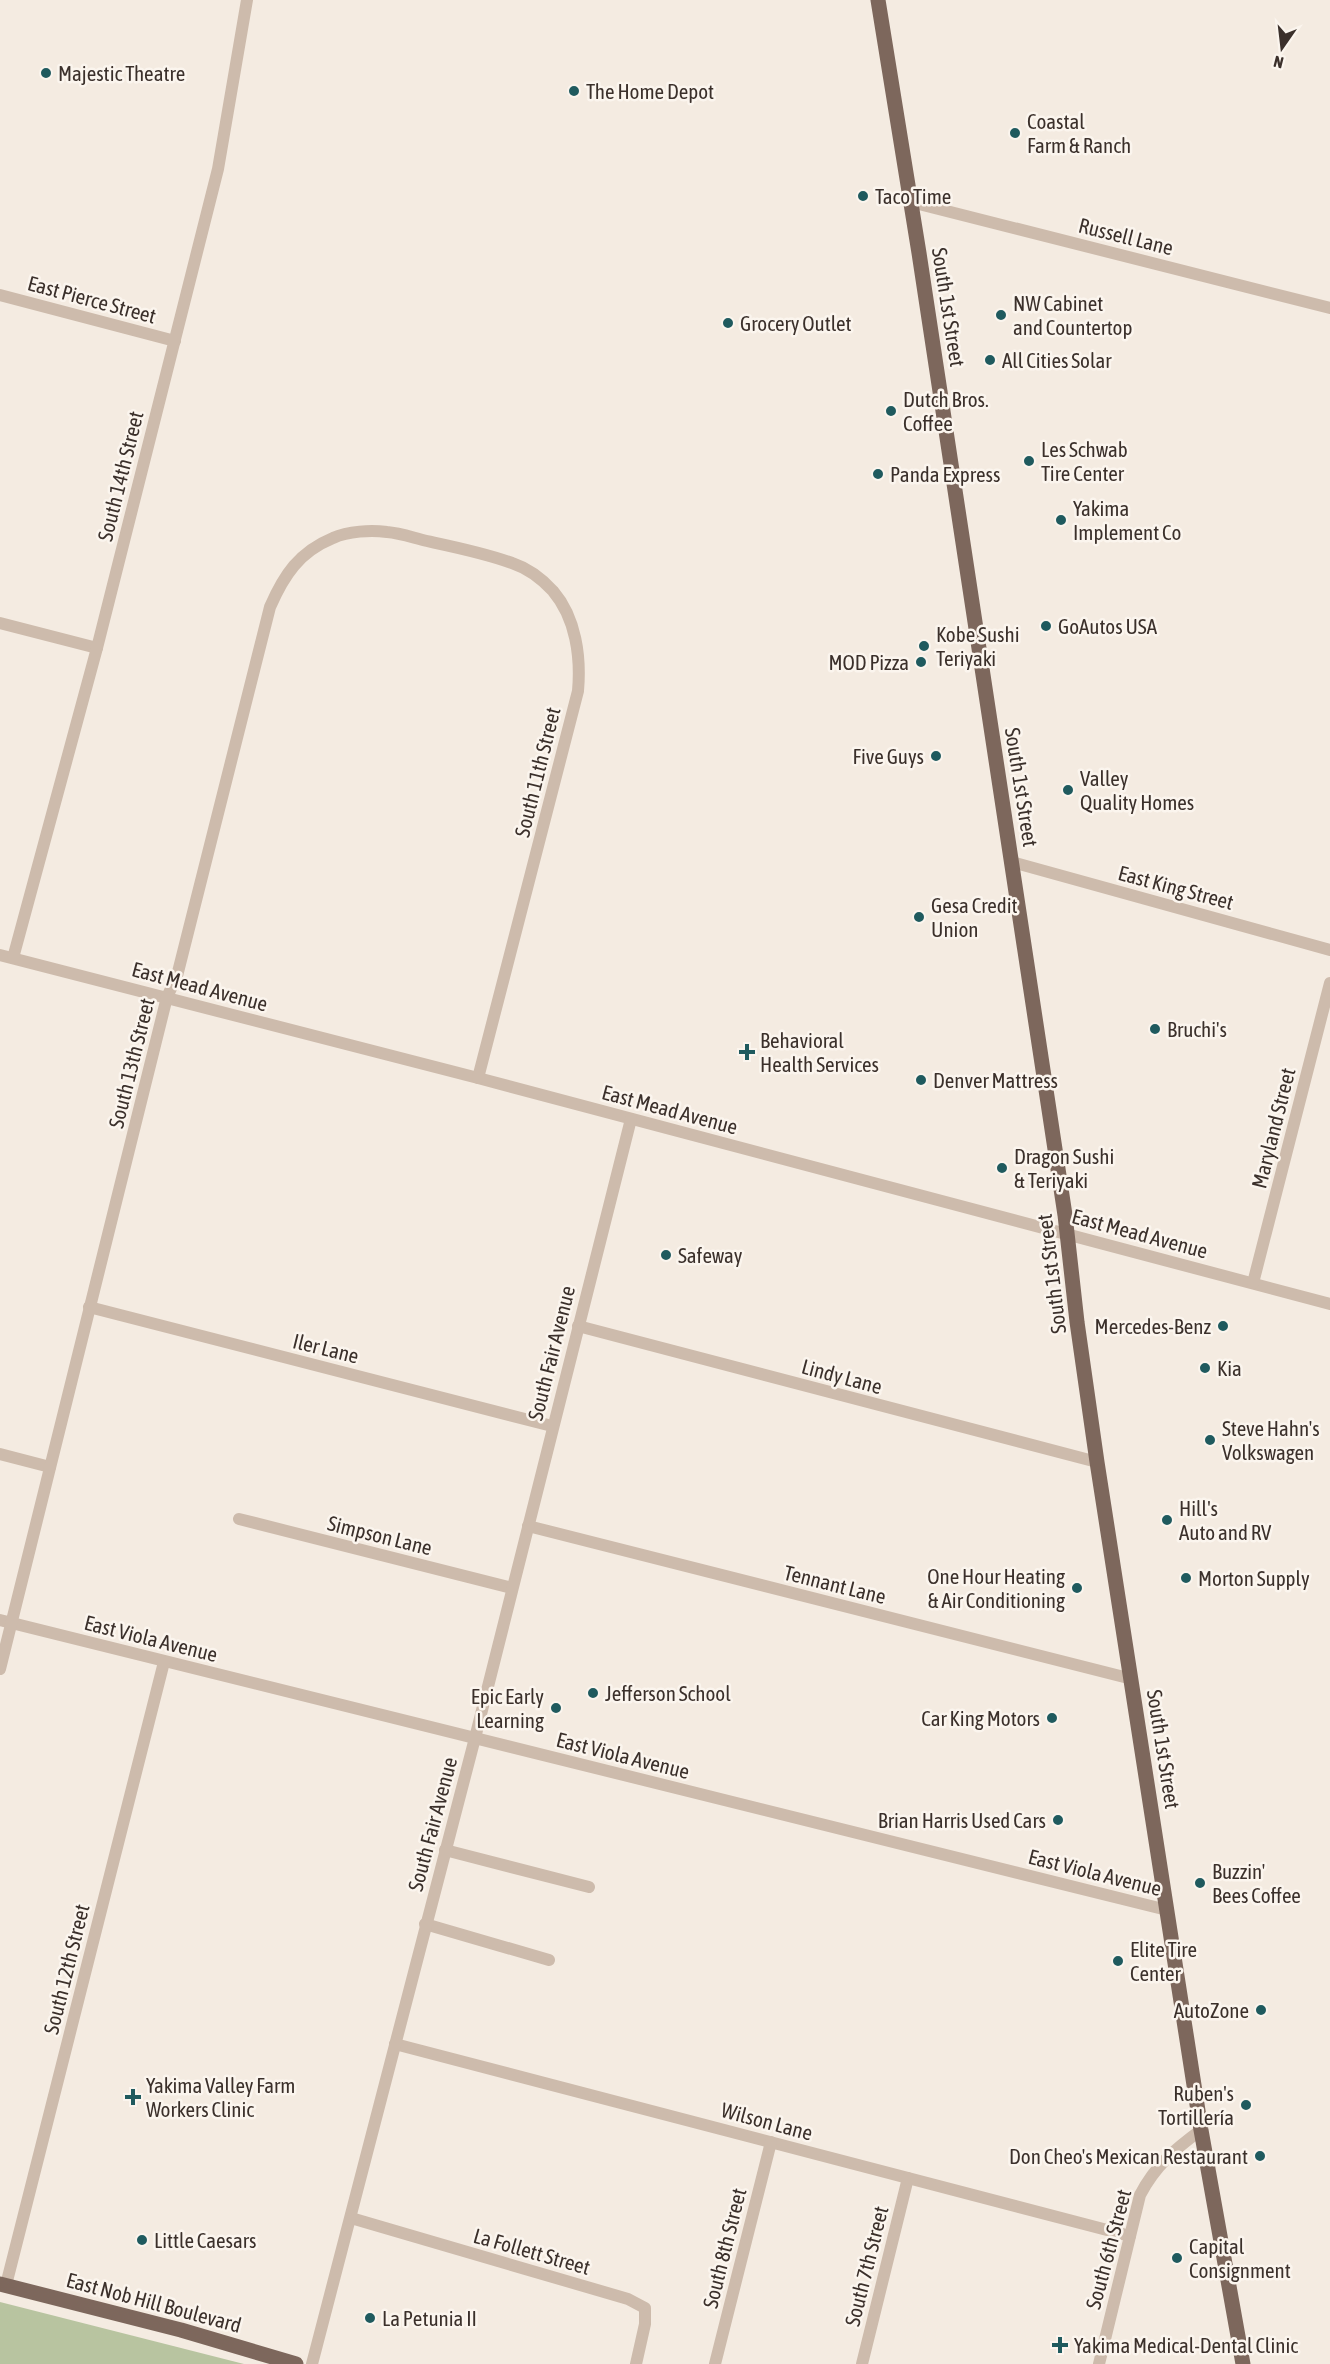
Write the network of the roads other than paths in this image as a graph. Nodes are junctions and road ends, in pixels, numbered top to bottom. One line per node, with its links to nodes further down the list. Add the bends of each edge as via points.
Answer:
1 (247, 0): 6 (street, South 14th Street, via 218,169)
2 (878, 0): 3 (main road, South 1st Street)
3 (911, 202): 5 (street, Russell Lane); 10 (main road, South 1st Street)
4 (0, 295): 6 (street, East Pierce Street)
5 (1330, 308)
6 (175, 341): 9 (street, South 14th Street)
7 (449, 545): 14 (street, South 13th Street, via 387,532 351,533 333,537 288,570 270,607 177,976); 15 (street, South 11th Street, via 512,563 535,575 554,592 572,627 580,668 573,712)
8 (0, 623): 9 (street)
9 (97, 648): 12 (street, South 14th Street)
10 (1012, 862): 11 (street, East King Street); 17 (main road, South 1st Street)
11 (1330, 950)
12 (6, 956): 14 (street, East Mead Avenue)
13 (1330, 983): 18 (street, Maryland Street)
14 (167, 997): 15 (street, East Mead Avenue); 20 (street, South 13th Street)
15 (478, 1078): 16 (street, East Mead Avenue)
16 (631, 1119): 17 (street, East Mead Avenue); 21 (street, South Fair Avenue)
17 (1068, 1234): 18 (street, East Mead Avenue); 24 (main road, South 1st Street)
18 (1253, 1283): 19 (street, East Mead Avenue)
19 (1330, 1304)
20 (89, 1307): 22 (street, Iler Lane); 25 (street, South 13th Street)
21 (578, 1326): 22 (street, South Fair Avenue); 24 (street, Lindy Lane)
22 (552, 1426): 27 (street, South Fair Avenue)
23 (0, 1454): 25 (street)
24 (1097, 1462): 32 (main road, South 1st Street)
25 (50, 1467): 29 (street, South 13th Street)
26 (239, 1519): 28 (street, Simpson Lane)
27 (528, 1526): 28 (street, South Fair Avenue); 32 (street, Tennant Lane)
28 (512, 1588): 33 (street, South Fair Avenue)
29 (6, 1622): 30 (street, East Viola Avenue); 31 (street, South 13th Street)
30 (164, 1662): 33 (street, East Viola Avenue); 45 (street, South 12th Street)
31 (0, 1669)
32 (1132, 1679): 36 (main road, South 1st Street)
33 (475, 1738): 34 (street, South Fair Avenue); 36 (street, East Viola Avenue)
34 (445, 1850): 35 (street); 37 (street, South Fair Avenue)
35 (589, 1887)
36 (1167, 1910): 40 (main road, South 1st Street)
37 (425, 1924): 38 (street); 39 (street, South Fair Avenue)
38 (549, 1960)
39 (395, 2044): 41 (street, Wilson Lane); 43 (street, South Fair Avenue)
40 (1201, 2130): 44 (street, South 6th Street, via 1175,2149 1149,2177 1140,2195); 52 (main road, South 1st Street)
41 (771, 2142): 42 (street, Wilson Lane); 49 (street, South 8th Street)
42 (908, 2178): 44 (street, Wilson Lane); 50 (street, South 7th Street)
43 (351, 2218): 47 (street, South Fair Avenue); 48 (street, La Follett Street, via 628,2299 645,2308)
44 (1130, 2236): 51 (street, South 6th Street)
45 (3, 2285): 46 (main road, East Nob Hill Boulevard)
46 (296, 2364)
47 (312, 2364)
48 (636, 2364)
49 (715, 2364)
50 (861, 2364)
51 (1099, 2364)
52 (1243, 2364)

